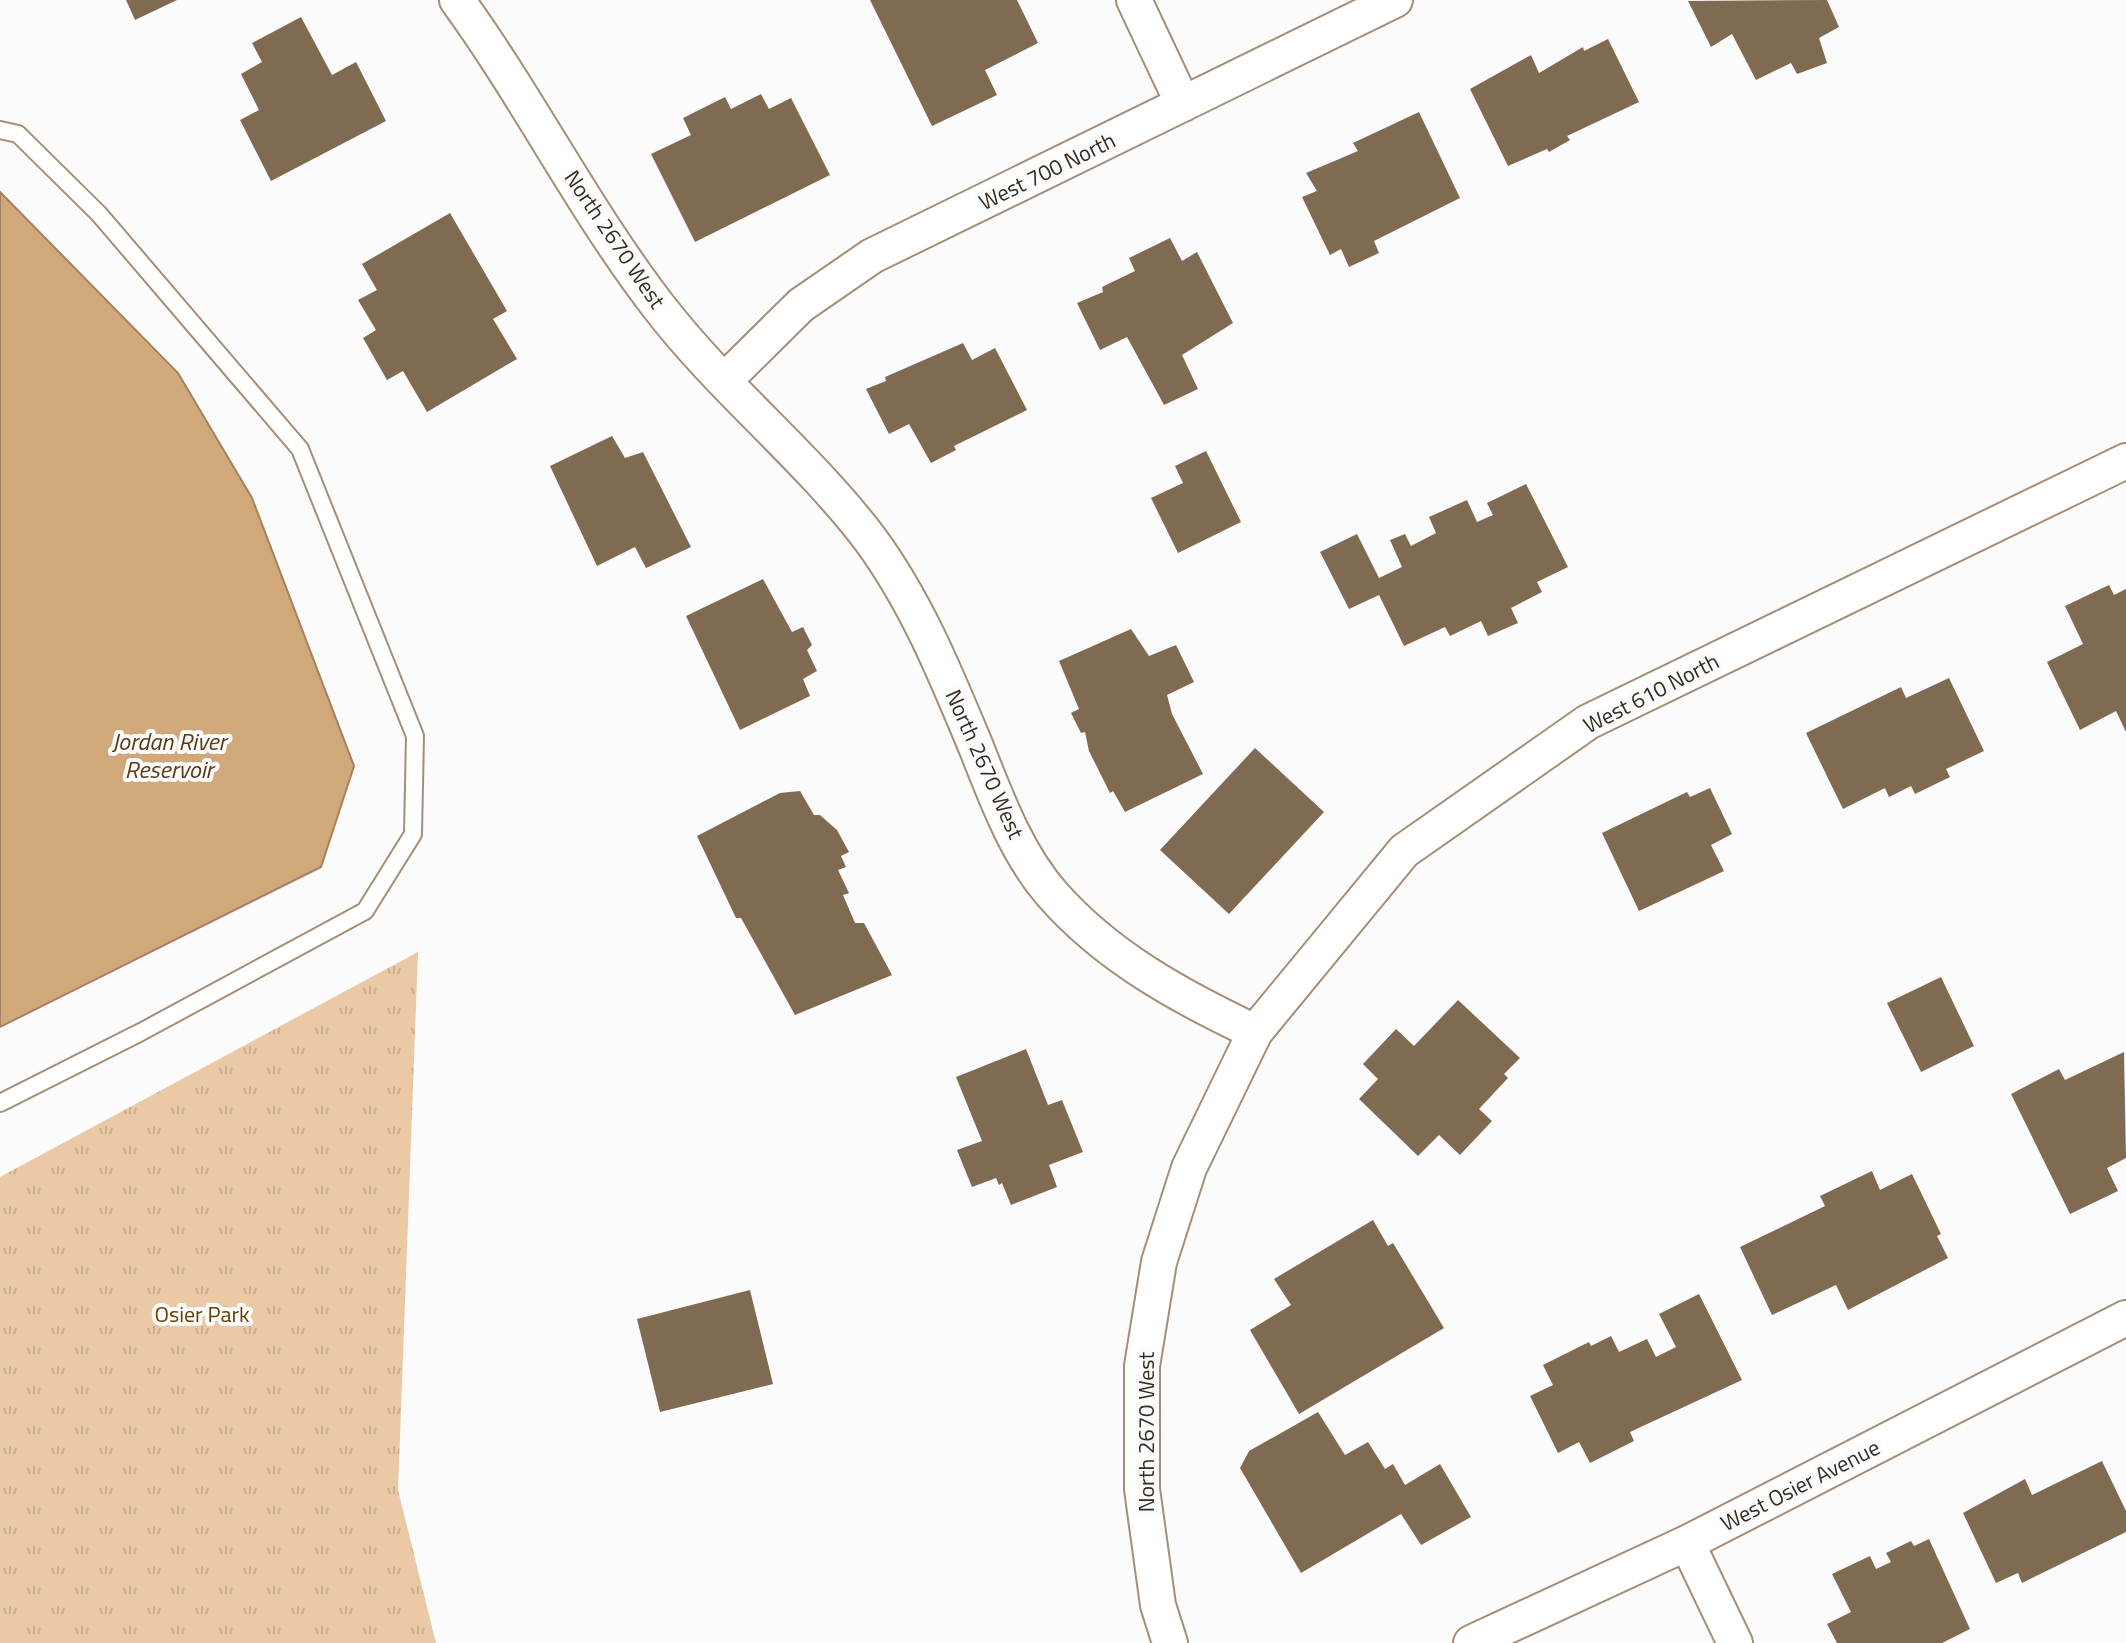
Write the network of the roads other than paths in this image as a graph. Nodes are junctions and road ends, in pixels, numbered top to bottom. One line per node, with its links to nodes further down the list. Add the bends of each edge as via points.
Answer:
1 (457, 0): 6 (street, North 2670 West, via 659,307)
2 (1134, 0): 4 (street)
3 (1395, 0): 4 (street, West 700 North)
4 (1183, 104): 6 (street, West 700 North, via 872,256 801,305)
5 (0, 130): 9 (lane, via 18,134 99,214 300,449 415,736 413,834 365,911)
6 (724, 381): 8 (street, North 2670 West, via 870,540 916,610 1008,826 1051,892 1098,939 1135,965 1186,999)
7 (2126, 461): 8 (street, West 610 North, via 1588,722 1404,851)
8 (1255, 1032): 12 (street, North 2670 West, via 1189,1168 1159,1262 1142,1366 1142,1489 1158,1605)
9 (0, 1103)
10 (2126, 1318): 11 (street, West Osier Avenue)
11 (1687, 1543): 13 (street, West Osier Avenue); 14 (street)
12 (1170, 1643)
13 (1471, 1643)
14 (1735, 1643)

